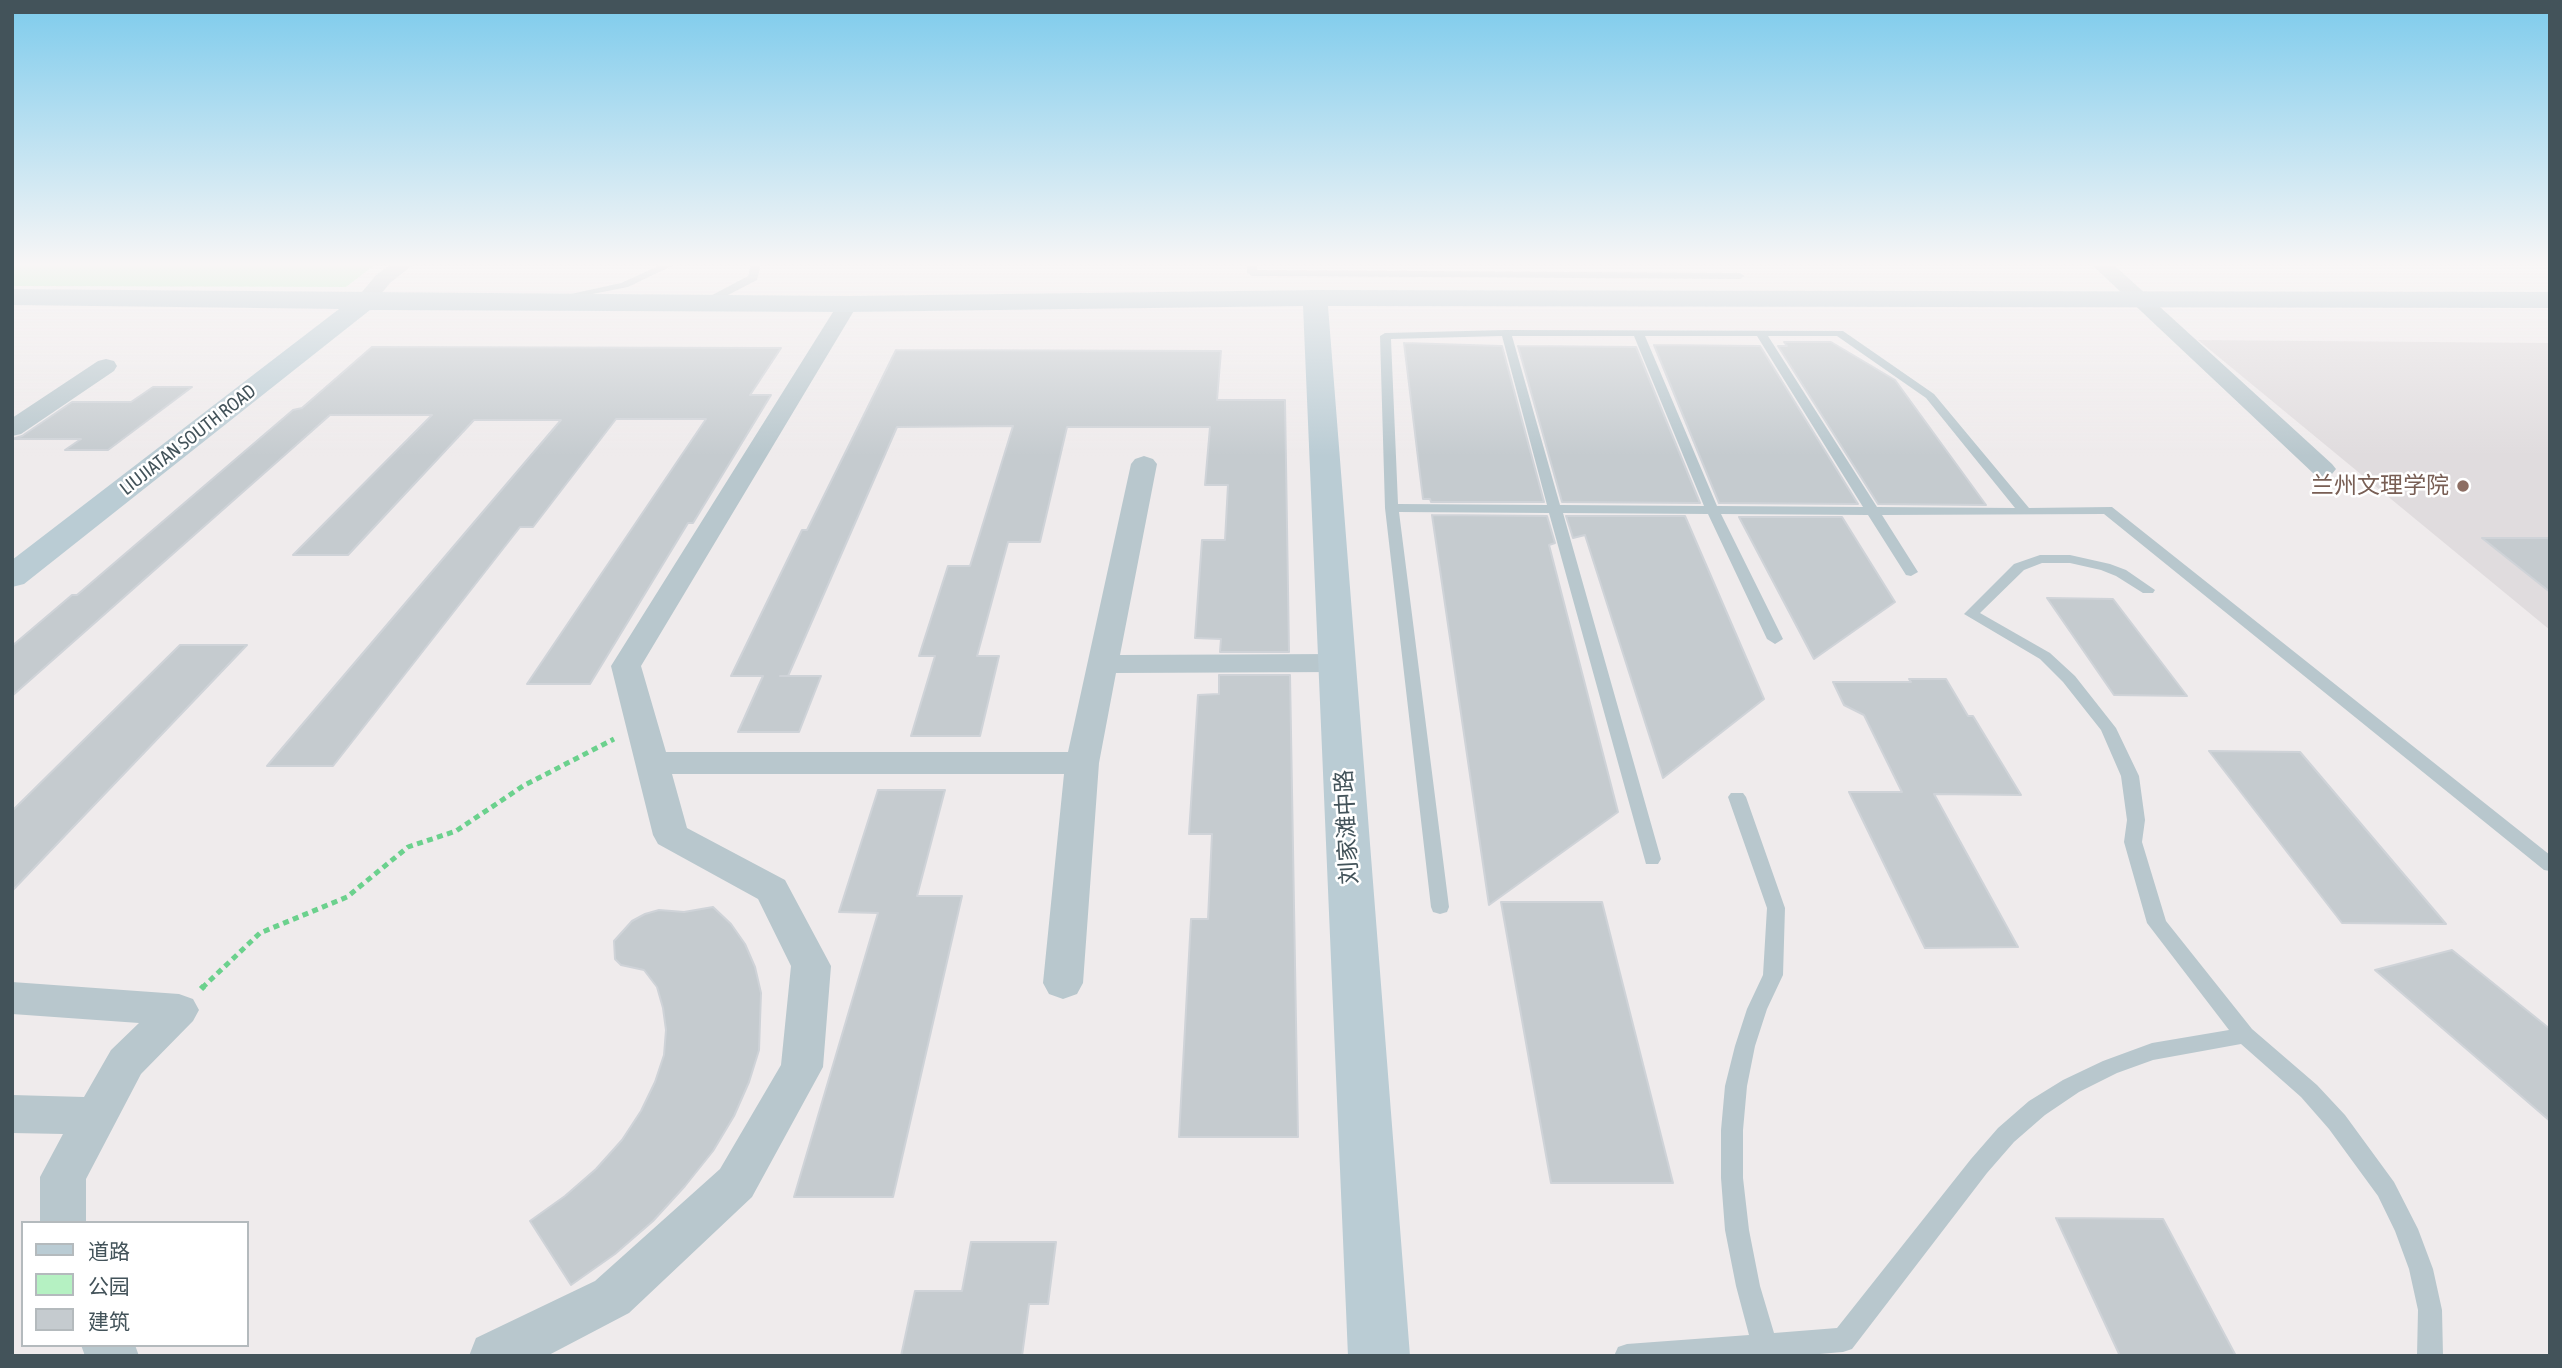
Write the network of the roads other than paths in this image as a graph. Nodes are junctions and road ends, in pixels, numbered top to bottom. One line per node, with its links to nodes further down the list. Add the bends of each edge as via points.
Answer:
1 (332, 328): 18 (main road, LIUJIATAN SOUTH ROAD)
2 (832, 328): 23 (street, via 626,666)
3 (1318, 328): 21 (main road, 刘家滩中路)
4 (2169, 328): 11 (street)
5 (1506, 333): 6 (lane); 12 (lane, via 1385,336); 13 (lane)
6 (1638, 333): 7 (lane); 14 (lane)
7 (1761, 334): 15 (lane); 16 (lane, via 1839,333 1930,396)
8 (106, 366): 9 (street)
9 (12, 429)
10 (1144, 464): 22 (street)
11 (2323, 469)
12 (1392, 508): 13 (lane); 28 (lane)
13 (1556, 508): 14 (lane); 26 (lane)
14 (1712, 509): 15 (lane); 20 (lane)
15 (1872, 510): 16 (lane); 17 (lane)
16 (2025, 512): 27 (lane, via 2107,510)
17 (1911, 572)
18 (12, 578)
19 (2148, 590): 31 (lane, via 2105,566 2040,559 2019,568 1971,614 2045,656 2108,728 2130,776 2136,820 2133,842 2157,923)
20 (1775, 639)
21 (1337, 663): 22 (street); 38 (main road, 刘家滩中路)
22 (1103, 664): 24 (street)
23 (648, 744): 24 (street); 37 (street, via 671,835 772,890 811,966 802,1067 736,1184 612,1297)
24 (1082, 763): 29 (street)
25 (1737, 797): 35 (lane, via 1776,908 1773,975 1745,1046 1732,1130 1737,1230)
26 (1652, 859)
27 (2550, 865)
28 (1440, 907)
29 (1063, 983)
30 (12, 998): 33 (street, via 179,1010 126,1062)
31 (2245, 1035): 36 (lane, via 2152,1052 2071,1086 2038,1108 1979,1166); 40 (lane, via 2337,1122 2386,1189 2421,1269 2430,1310)
32 (12, 1114): 33 (street)
33 (97, 1116): 34 (street, via 64,1178)
34 (63, 1221)
35 (1765, 1346): 36 (lane); 39 (lane)
36 (1846, 1348)
37 (494, 1356)
38 (1379, 1356)
39 (1627, 1356)
40 (2430, 1356)

